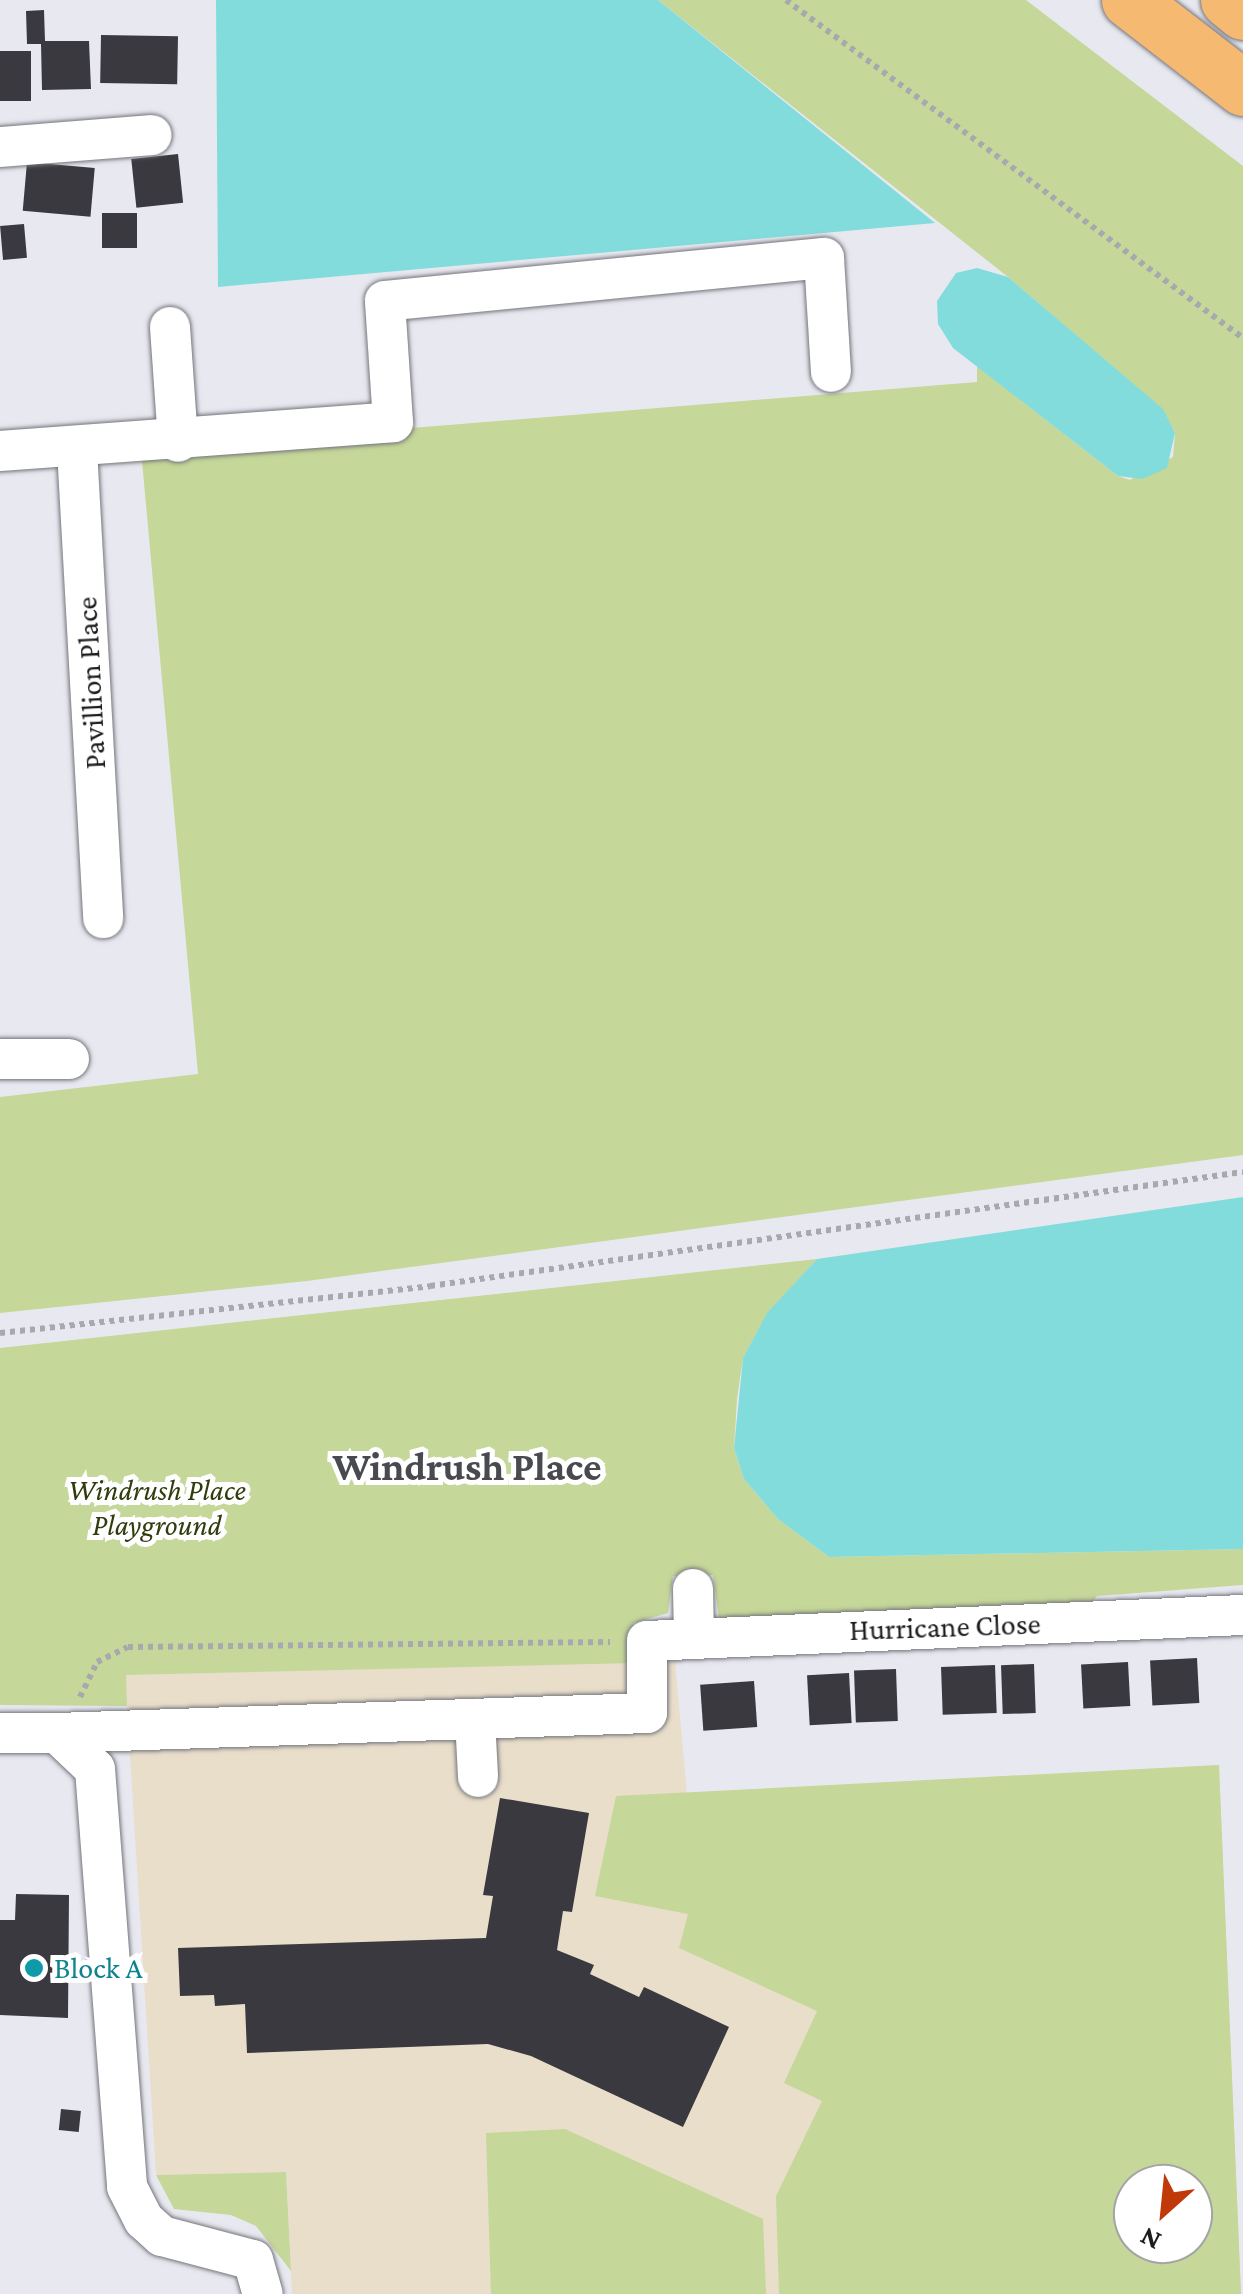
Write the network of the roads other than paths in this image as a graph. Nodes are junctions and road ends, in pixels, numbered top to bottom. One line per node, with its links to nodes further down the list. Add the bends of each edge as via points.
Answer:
1 (1129, 0): 4 (highway)
2 (1228, 0): 3 (highway)
3 (1243, 12)
4 (1243, 88)
5 (152, 135): 6 (street)
6 (0, 147)
7 (170, 327): 9 (street)
8 (831, 372): 9 (street, via 824,258 385,300 393,422)
9 (178, 442): 10 (street)
10 (76, 449): 11 (street); 12 (street, Pavillion Place)
11 (0, 451)
12 (104, 918)
13 (0, 1059): 14 (street)
14 (69, 1059)
15 (693, 1589): 17 (street)
16 (1243, 1614): 17 (street, Hurricane Close)
17 (694, 1637): 18 (street, Hurricane Close, via 646,1641 647,1712)
18 (475, 1720): 19 (street); 21 (street)
19 (69, 1733): 20 (street); 22 (street, via 96,1769 102,1797 128,2186 144,2220 162,2236 253,2260)
20 (0, 1734)
21 (478, 1777)
22 (263, 2294)

